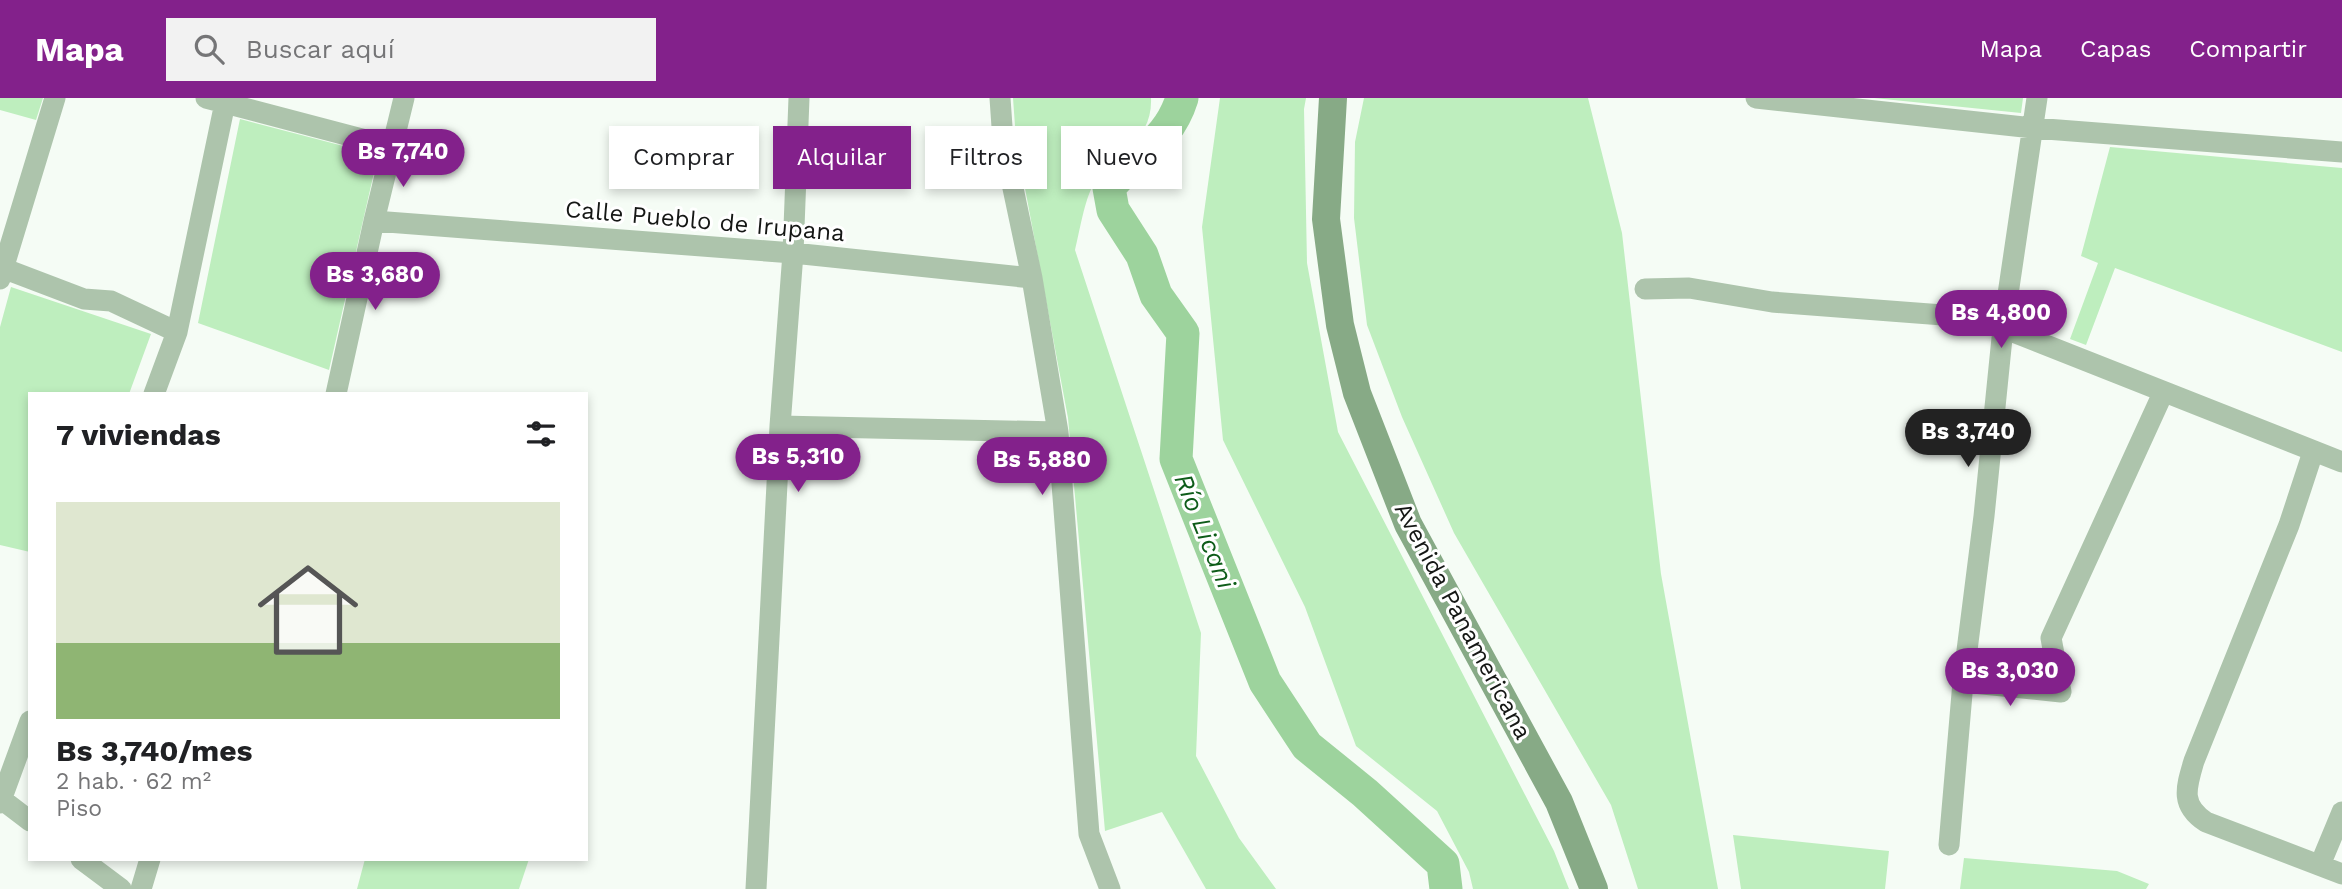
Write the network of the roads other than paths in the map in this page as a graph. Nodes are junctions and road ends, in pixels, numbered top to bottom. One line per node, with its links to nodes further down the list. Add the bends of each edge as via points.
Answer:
1 (55, 98): 14 (street)
2 (404, 98): 10 (street)
3 (799, 98): 13 (street)
4 (1000, 98): 15 (street, via 1003,141)
5 (1334, 98): 40 (main road, Avenida Panamericana, via 1326,219 1340,325 1357,393 1408,524 1559,802)
6 (1756, 98): 9 (street)
7 (2037, 98): 9 (street)
8 (219, 100): 10 (street); 18 (street)
9 (2033, 128): 11 (street); 17 (street)
10 (392, 147): 12 (street)
11 (2342, 152)
12 (374, 221): 13 (street, Calle Pueblo de Irupana); 20 (street)
13 (793, 253): 15 (street, Calle Pueblo de Irupana); 22 (street)
14 (1, 271): 18 (street, via 84,299 111,301)
15 (1032, 278): 23 (street)
16 (1645, 289): 17 (street, via 1689,288 1772,302 1956,316)
17 (2003, 328): 21 (street); 26 (street)
18 (177, 332): 19 (street)
19 (155, 392)
20 (336, 392)
21 (2163, 393): 24 (street); 26 (street, via 2051,638 2061,692)
22 (780, 426): 23 (street); 38 (street)
23 (1058, 432): 39 (street, via 1089,834)
24 (2313, 452): 25 (street); 34 (street, via 2187,787 2189,807 2206,822)
25 (2342, 462)
26 (1963, 682): 31 (street)
27 (28, 726): 28 (street)
28 (0, 800): 30 (street)
29 (2342, 812): 34 (street)
30 (28, 820)
31 (1949, 845)
32 (84, 861): 36 (street)
33 (149, 861): 37 (street)
34 (2320, 865): 35 (street)
35 (2342, 874)
36 (121, 889)
37 (141, 889)
38 (757, 889)
39 (1110, 889)
40 (1594, 889)

